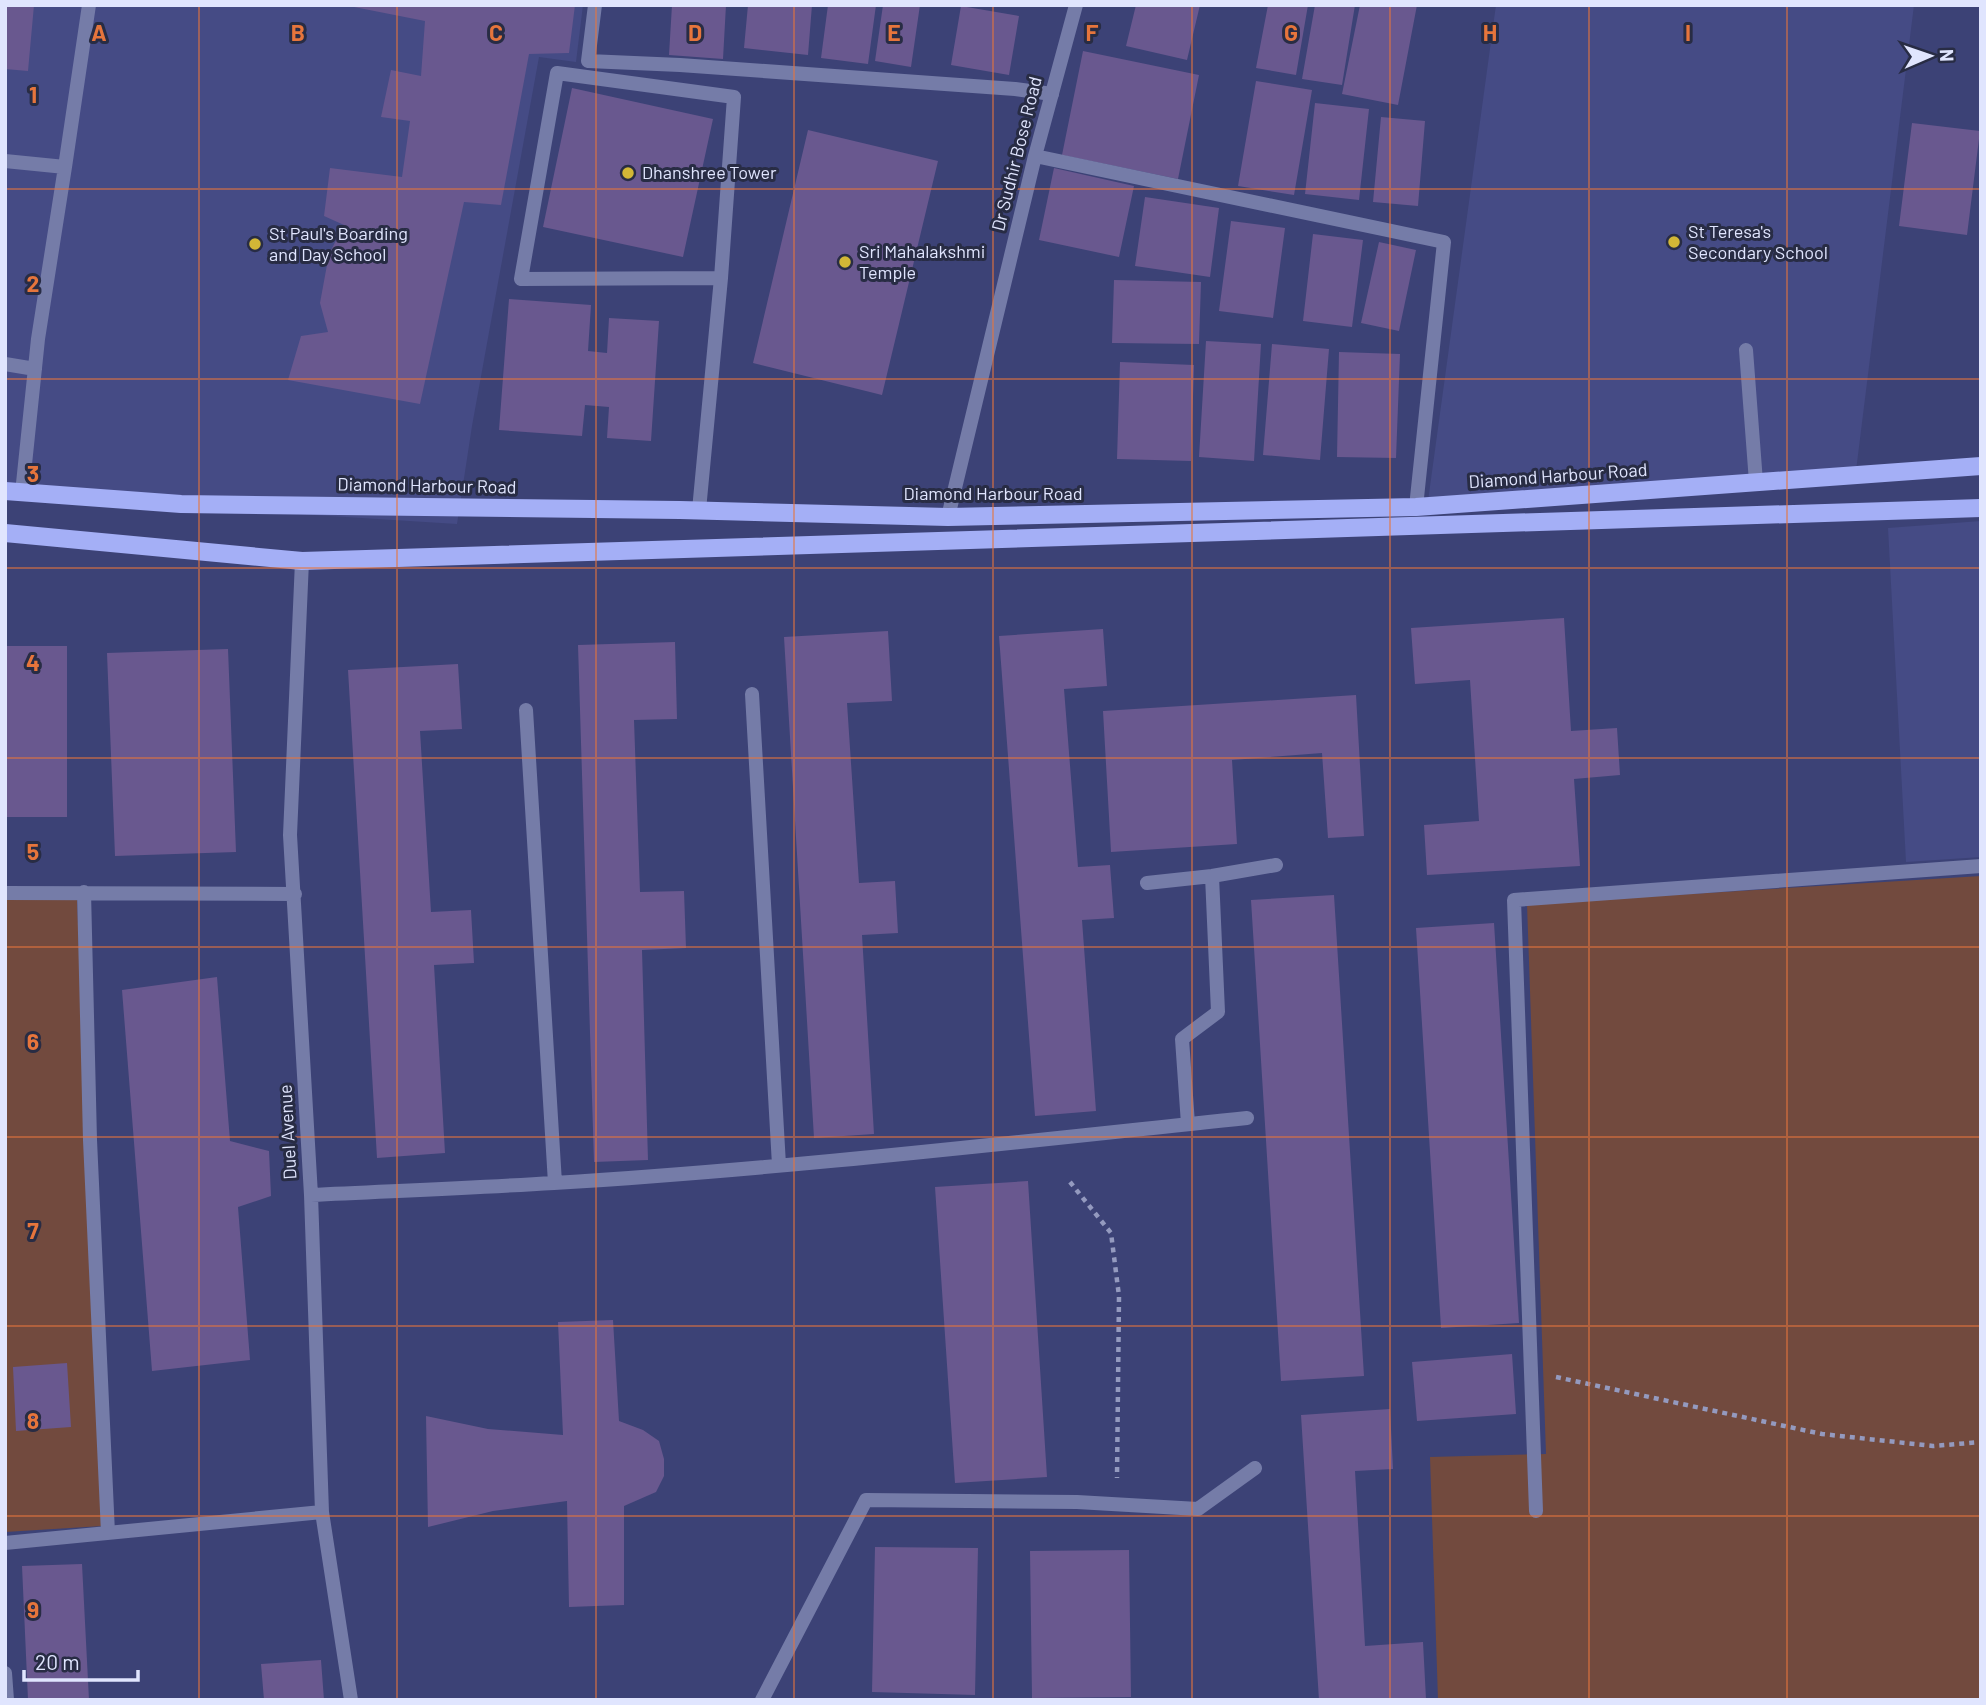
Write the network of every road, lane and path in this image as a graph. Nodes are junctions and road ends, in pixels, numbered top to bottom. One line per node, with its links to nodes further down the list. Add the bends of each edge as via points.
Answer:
1 (89, 5): 7 (street)
2 (595, 5): 4 (street, via 588,61)
3 (1076, 5): 4 (street, Dr Sudhir Bose Road)
4 (1052, 94): 5 (street, Dr Sudhir Bose Road)
5 (1035, 156): 15 (street, via 1444,242); 18 (street, Dr Sudhir Bose Road)
6 (5, 161): 7 (street)
7 (65, 167): 11 (street)
8 (721, 278): 8 (street, via 734,97 557,73 521,279); 17 (street)
9 (1746, 351): 13 (street)
10 (5, 364): 11 (street)
11 (35, 369): 14 (street)
12 (1981, 466): 13 (main road, Diamond Harbour Road)
13 (1756, 482): 15 (main road, Diamond Harbour Road)
14 (14, 492): 17 (main road, Diamond Harbour Road, via 181,504)
15 (1416, 508): 18 (main road, Diamond Harbour Road)
16 (1981, 508): 20 (main road)
17 (699, 510): 18 (main road, Diamond Harbour Road)
18 (948, 517)
19 (5, 533): 20 (main road)
20 (302, 561): 29 (street, Duel Avenue, via 290,835)
21 (752, 694): 32 (street)
22 (526, 710): 34 (street)
23 (1276, 865): 25 (street)
24 (1981, 866): 36 (street, via 1514,900)
25 (1212, 876): 26 (street); 31 (street, via 1218,1012 1182,1039)
26 (1147, 883)
27 (84, 892): 28 (street); 29 (street); 42 (street)
28 (5, 893)
29 (295, 894): 35 (street, Duel Avenue)
30 (1247, 1118): 31 (street)
31 (1188, 1124): 32 (street)
32 (779, 1165): 34 (street)
33 (1070, 1182): 39 (path, via 1111,1233 1119,1296)
34 (555, 1183): 35 (street)
35 (311, 1195): 41 (street, Duel Avenue)
36 (1531, 1372): 37 (path, via 1822,1434 1933,1446); 40 (street)
37 (1981, 1443)
38 (1255, 1468): 39 (street, via 1198,1509)
39 (1116, 1505): 47 (street, via 866,1500)
40 (1536, 1511)
41 (322, 1512): 42 (street); 46 (street, Duel Avenue)
42 (108, 1533): 43 (street)
43 (5, 1543)
44 (5, 1673): 45 (street)
45 (7, 1700)
46 (351, 1700)
47 (762, 1700)

